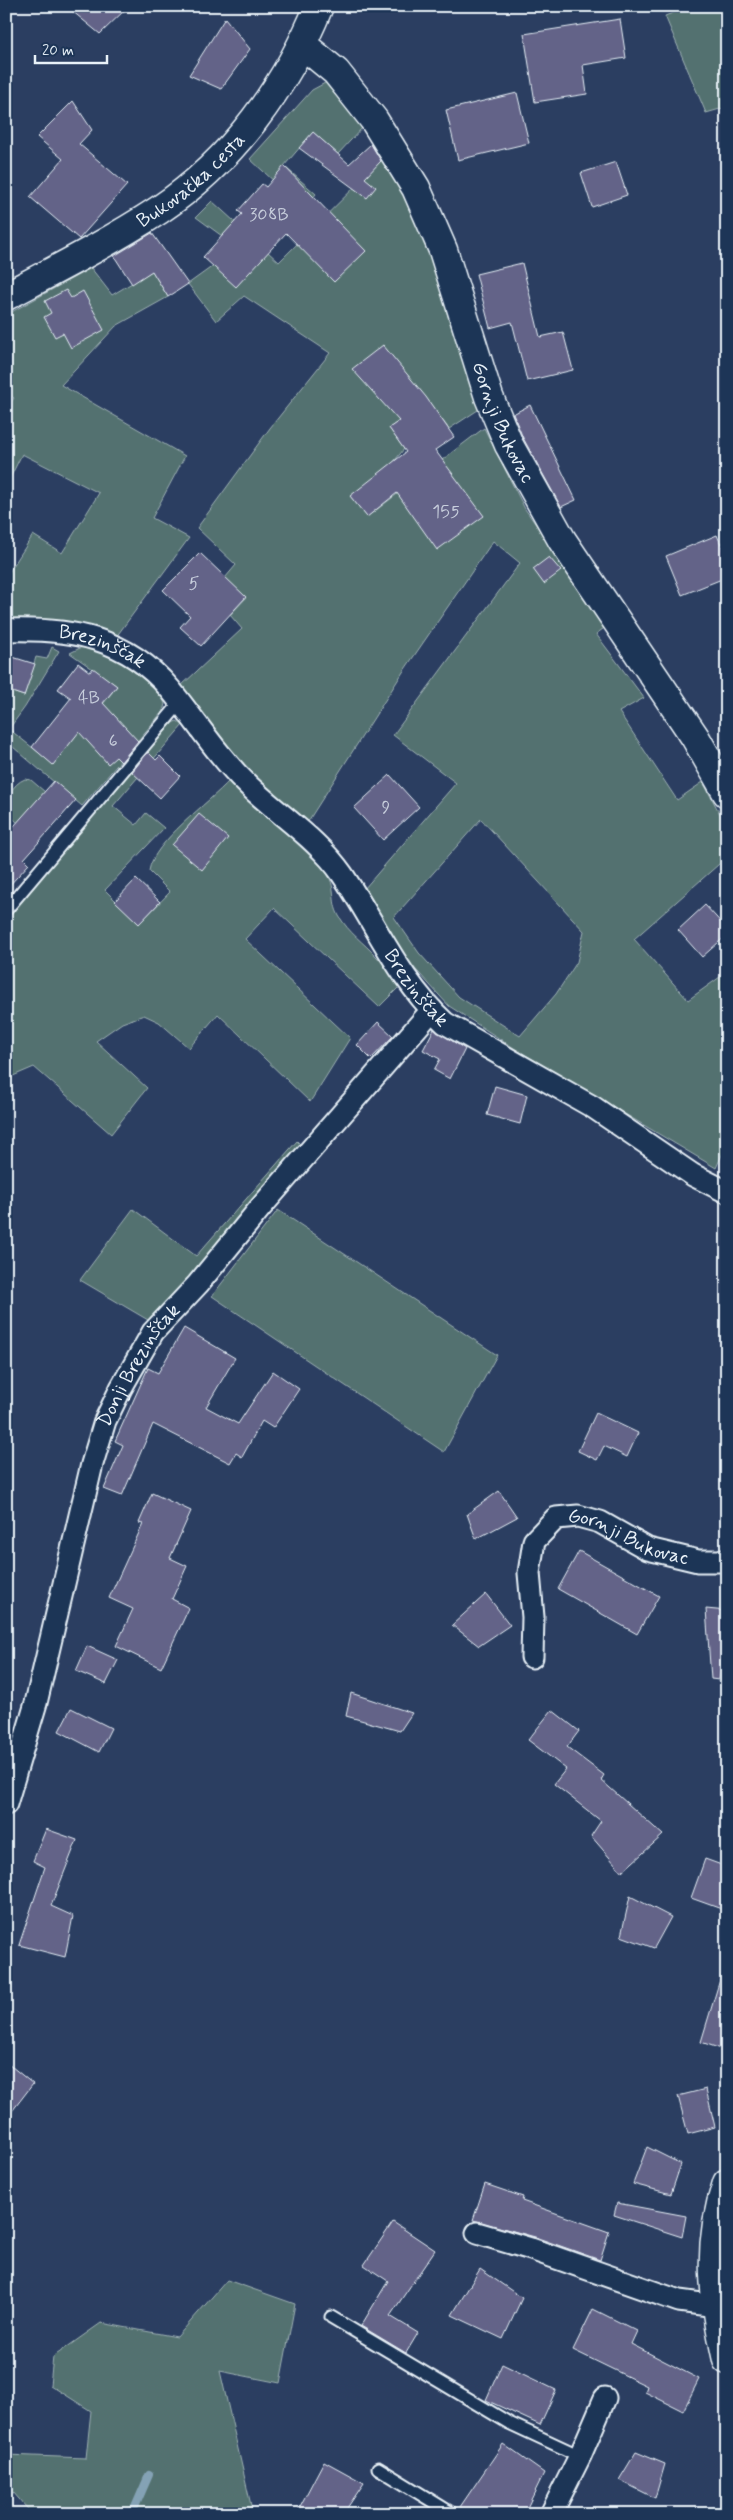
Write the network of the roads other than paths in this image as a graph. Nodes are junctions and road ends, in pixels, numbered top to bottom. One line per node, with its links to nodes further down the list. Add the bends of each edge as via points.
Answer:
1 (319, 6): 2 (street, Bukovačka cesta)
2 (303, 45): 3 (street, Bukovačka cesta, via 272,96 229,150 185,191 158,210); 6 (street, Gornji Bukovac, via 336,72 374,120 416,188 443,250 489,398 513,453 562,540 695,736)
3 (6, 296)
4 (6, 630): 5 (street, Brezinščak, via 41,629 95,638 123,650 145,665)
5 (180, 703): 7 (lane); 8 (street, Brezinščak, via 246,783 328,856 408,982)
6 (727, 793)
7 (6, 910)
8 (432, 1010): 9 (street, Brezinščak, via 445,1023 593,1107 693,1175); 12 (street, Donji Brezinščak, via 198,1284 153,1332 121,1388 105,1421 92,1464 36,1704)
9 (727, 1192)
10 (727, 1561): 11 (street, Gornji Bukovac, via 698,1561 648,1549 600,1522 578,1516 556,1518 534,1541 529,1573)
11 (532, 1657)
12 (6, 1804)
13 (727, 2183): 15 (street, via 713,2244 712,2276)
14 (477, 2232): 15 (street, via 679,2301)
15 (716, 2306): 17 (street)
16 (332, 2317): 19 (lane, via 509,2423)
17 (727, 2360)
18 (605, 2398): 19 (street)
19 (580, 2456): 22 (street)
20 (378, 2468): 21 (lane)
21 (453, 2514)
22 (551, 2514)

